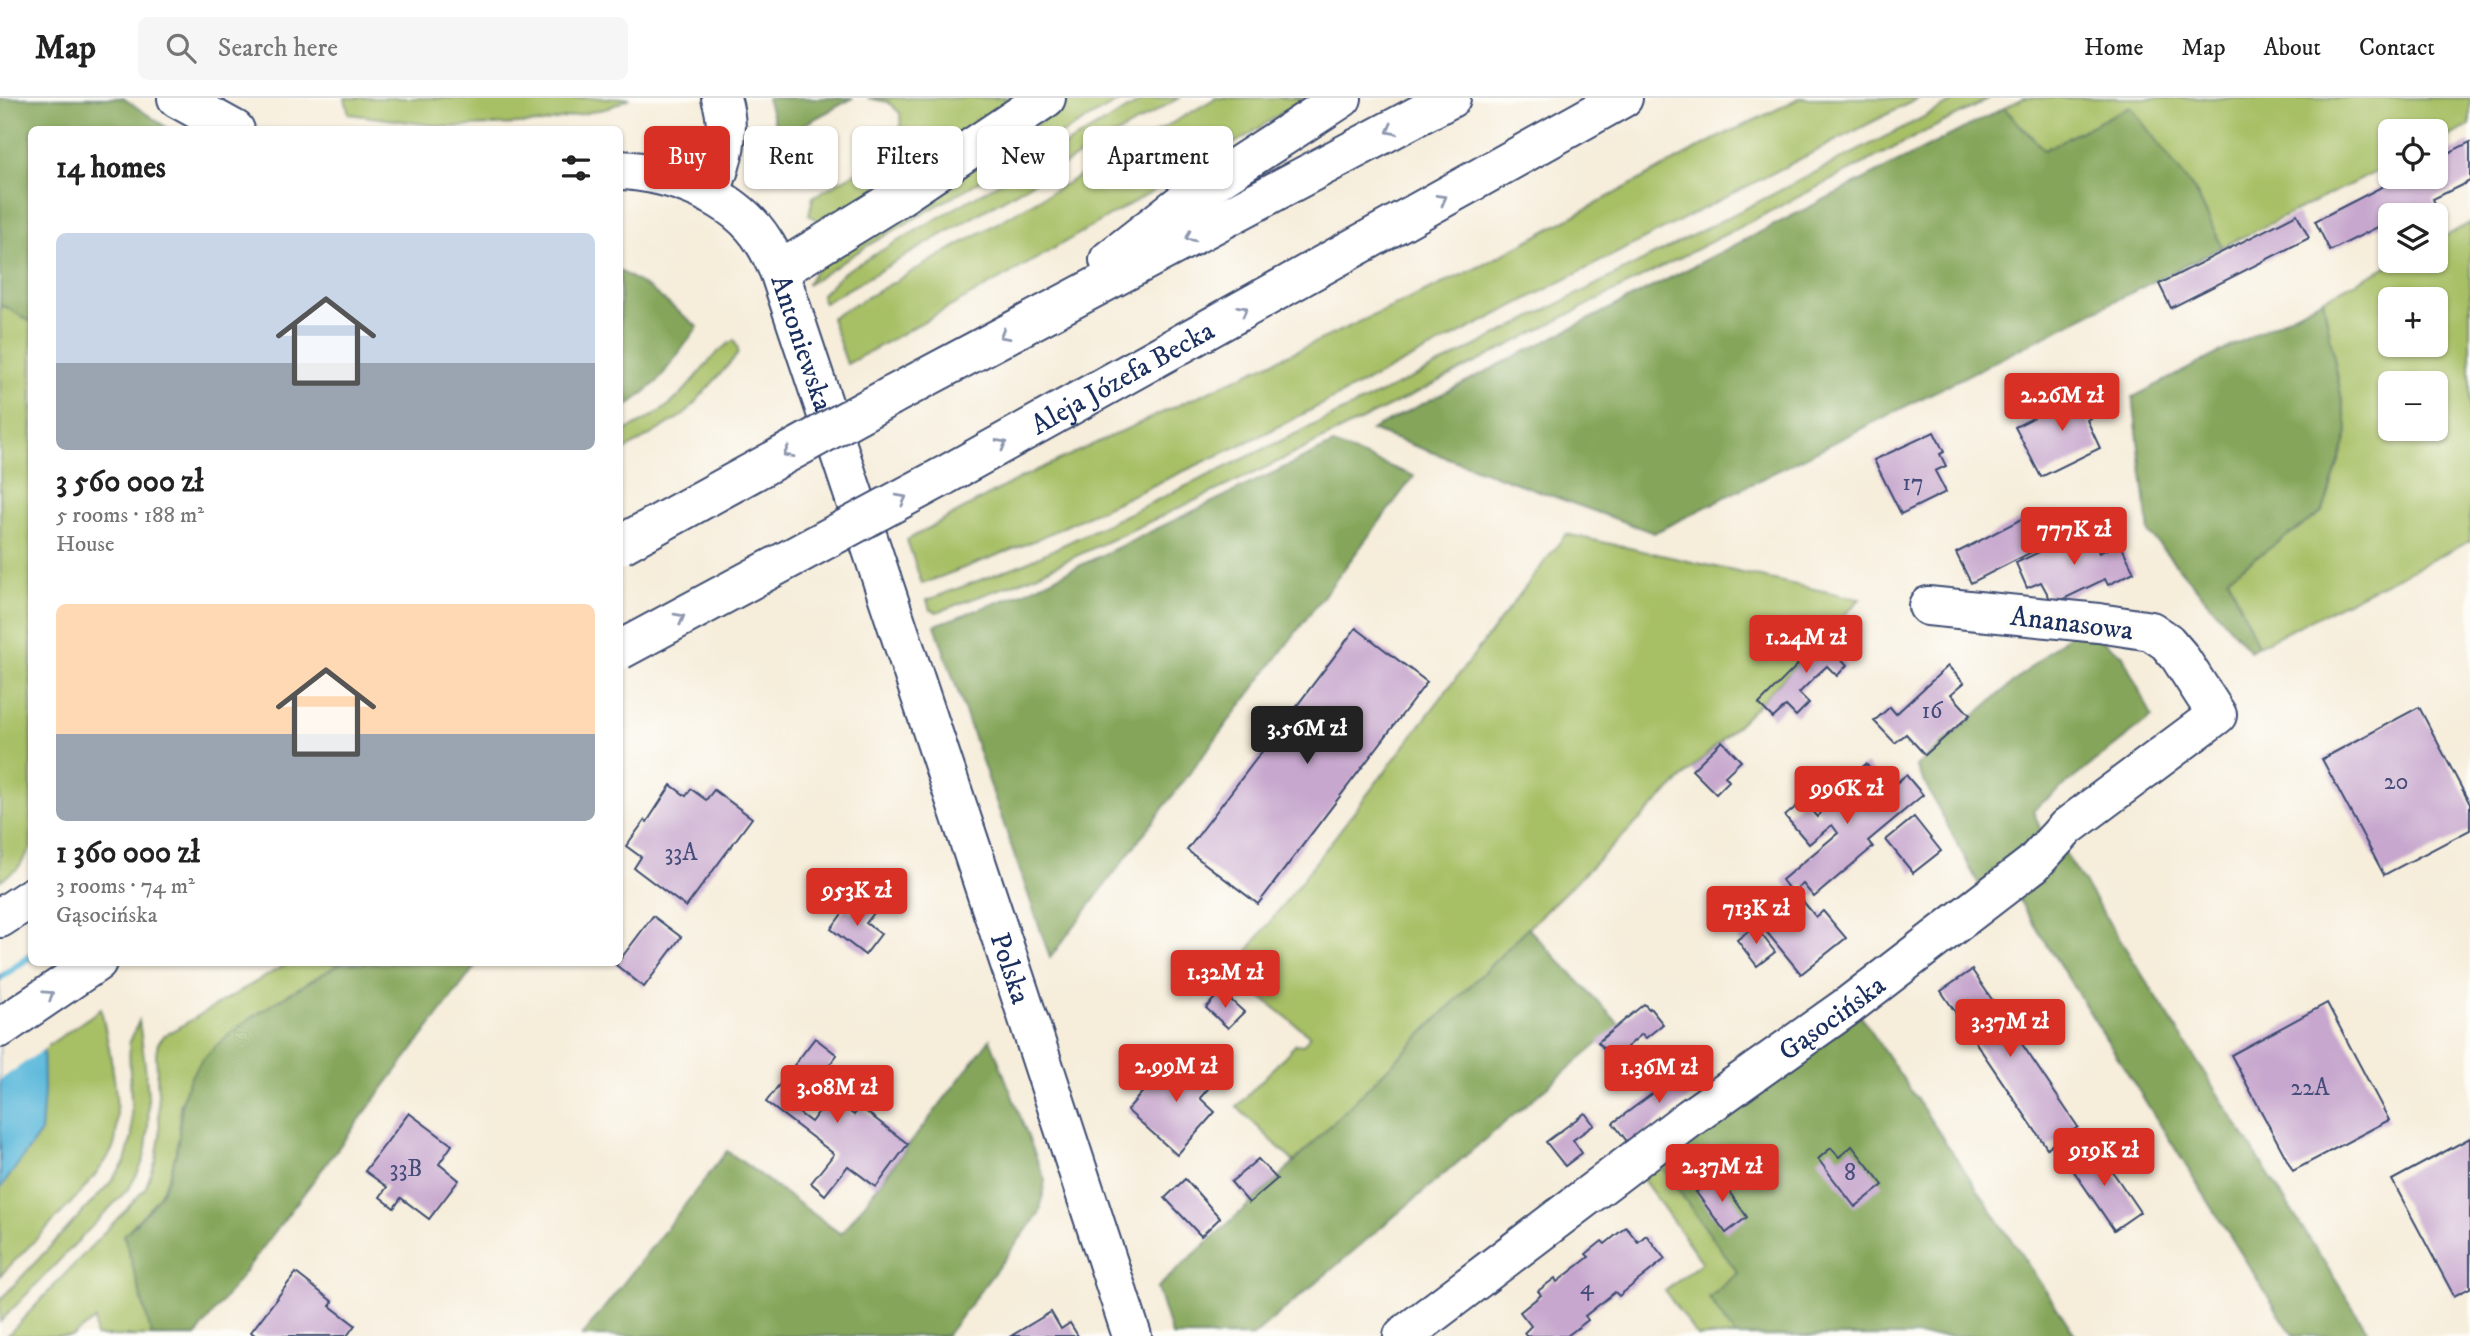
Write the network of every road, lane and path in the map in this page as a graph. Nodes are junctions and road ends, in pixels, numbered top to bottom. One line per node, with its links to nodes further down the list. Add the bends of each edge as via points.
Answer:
1 (177, 98): 8 (street)
2 (721, 98): 10 (street, via 727,135)
3 (1046, 98): 11 (street)
4 (1342, 98): 12 (street, via 1188,199 1122,248)
5 (1451, 98): 12 (street, one-way to 12)
6 (1650, 98): 7 (street, Aleja Józefa Becka)
7 (1609, 106): 16 (street, Aleja Józefa Becka, one-way to 7, bridge, via 942,477)
8 (228, 126)
9 (623, 170): 10 (street, Antoniewska, via 686,182)
10 (710, 194): 11 (street, Antoniewska, via 743,217 763,240)
11 (779, 271): 14 (street, Antoniewska)
12 (1064, 303): 13 (street, one-way to 13, bridge)
13 (623, 543)
14 (890, 603): 22 (street, Polska)
15 (1928, 606): 17 (street, Ananasowa, via 2151,631 2179,656)
16 (623, 648)
17 (2217, 715): 23 (street, Gąsocińska, via 2067,827 2033,864 1848,1006 1690,1118)
18 (28, 900): 19 (street)
19 (0, 918)
20 (91, 966): 21 (street, one-way to 20)
21 (0, 1028)
22 (1132, 1336)
23 (1403, 1336)

